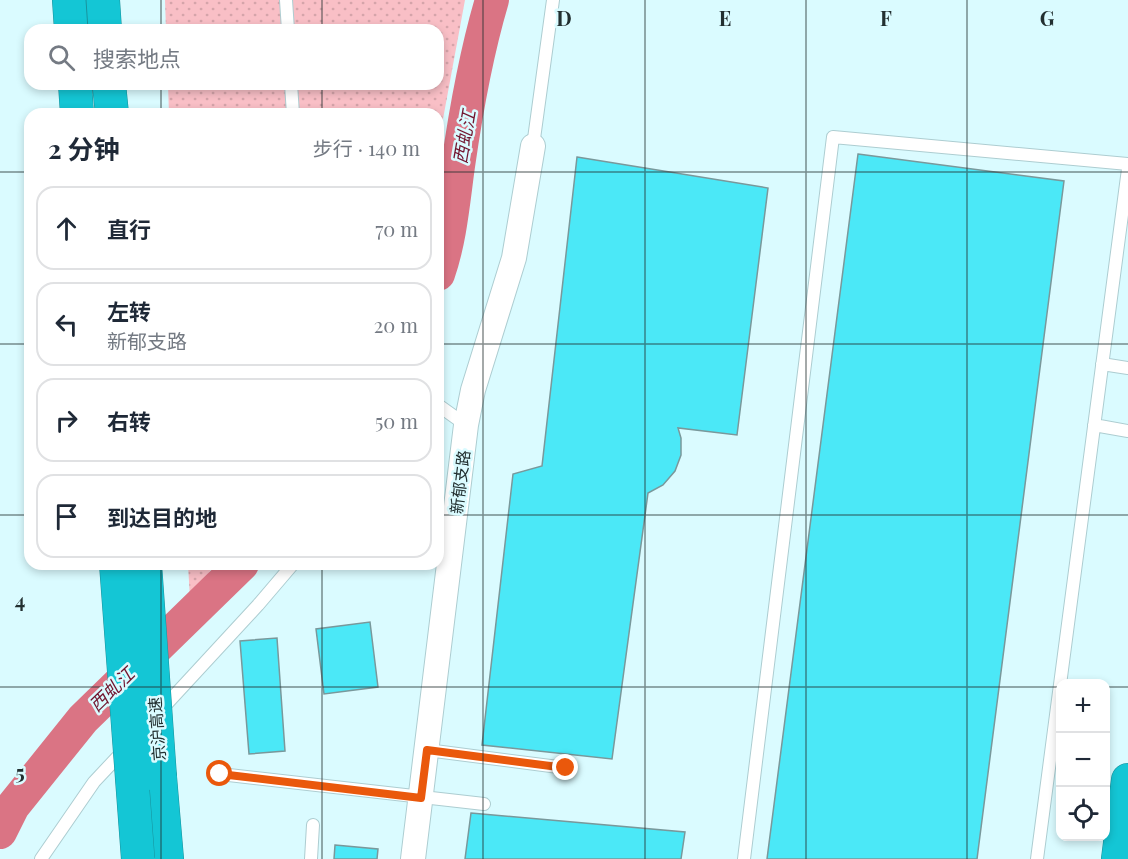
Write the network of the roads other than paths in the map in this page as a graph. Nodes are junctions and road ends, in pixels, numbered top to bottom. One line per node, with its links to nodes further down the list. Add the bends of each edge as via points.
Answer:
1 (69, 0): 5 (highway)
2 (103, 0): 6 (highway)
3 (286, 0): 7 (lane)
4 (554, 0): 14 (lane)
5 (71, 24)
6 (105, 24)
7 (288, 24)
8 (75, 90): 11 (highway)
9 (110, 90): 12 (highway)
10 (291, 90): 13 (lane)
11 (77, 108)
12 (112, 108)
13 (293, 108)
14 (533, 146): 19 (street, 新郁支路, via 514,258)
15 (1128, 166): 16 (lane); 37 (lane, via 833,137)
16 (1102, 364): 17 (lane); 20 (lane)
17 (1128, 368)
18 (444, 409): 19 (lane)
19 (466, 425): 25 (street, 新郁支路)
20 (1094, 425): 21 (lane); 38 (lane)
21 (1128, 431)
22 (116, 570): 33 (highway, 京沪高速, bridge)
23 (145, 570): 34 (highway, 京沪高速, bridge)
24 (288, 570): 32 (lane, via 94,782)
25 (427, 750): 26 (lane); 29 (street, 新郁支路)
26 (566, 768)
27 (220, 774): 29 (lane)
28 (1128, 780): 39 (highway)
29 (421, 798): 30 (lane); 36 (street, 新郁支路)
30 (484, 804)
31 (313, 825): 35 (lane)
32 (41, 859)
33 (138, 859)
34 (166, 859)
35 (311, 859)
36 (413, 859)
37 (744, 859)
38 (1037, 859)
39 (1118, 859)

